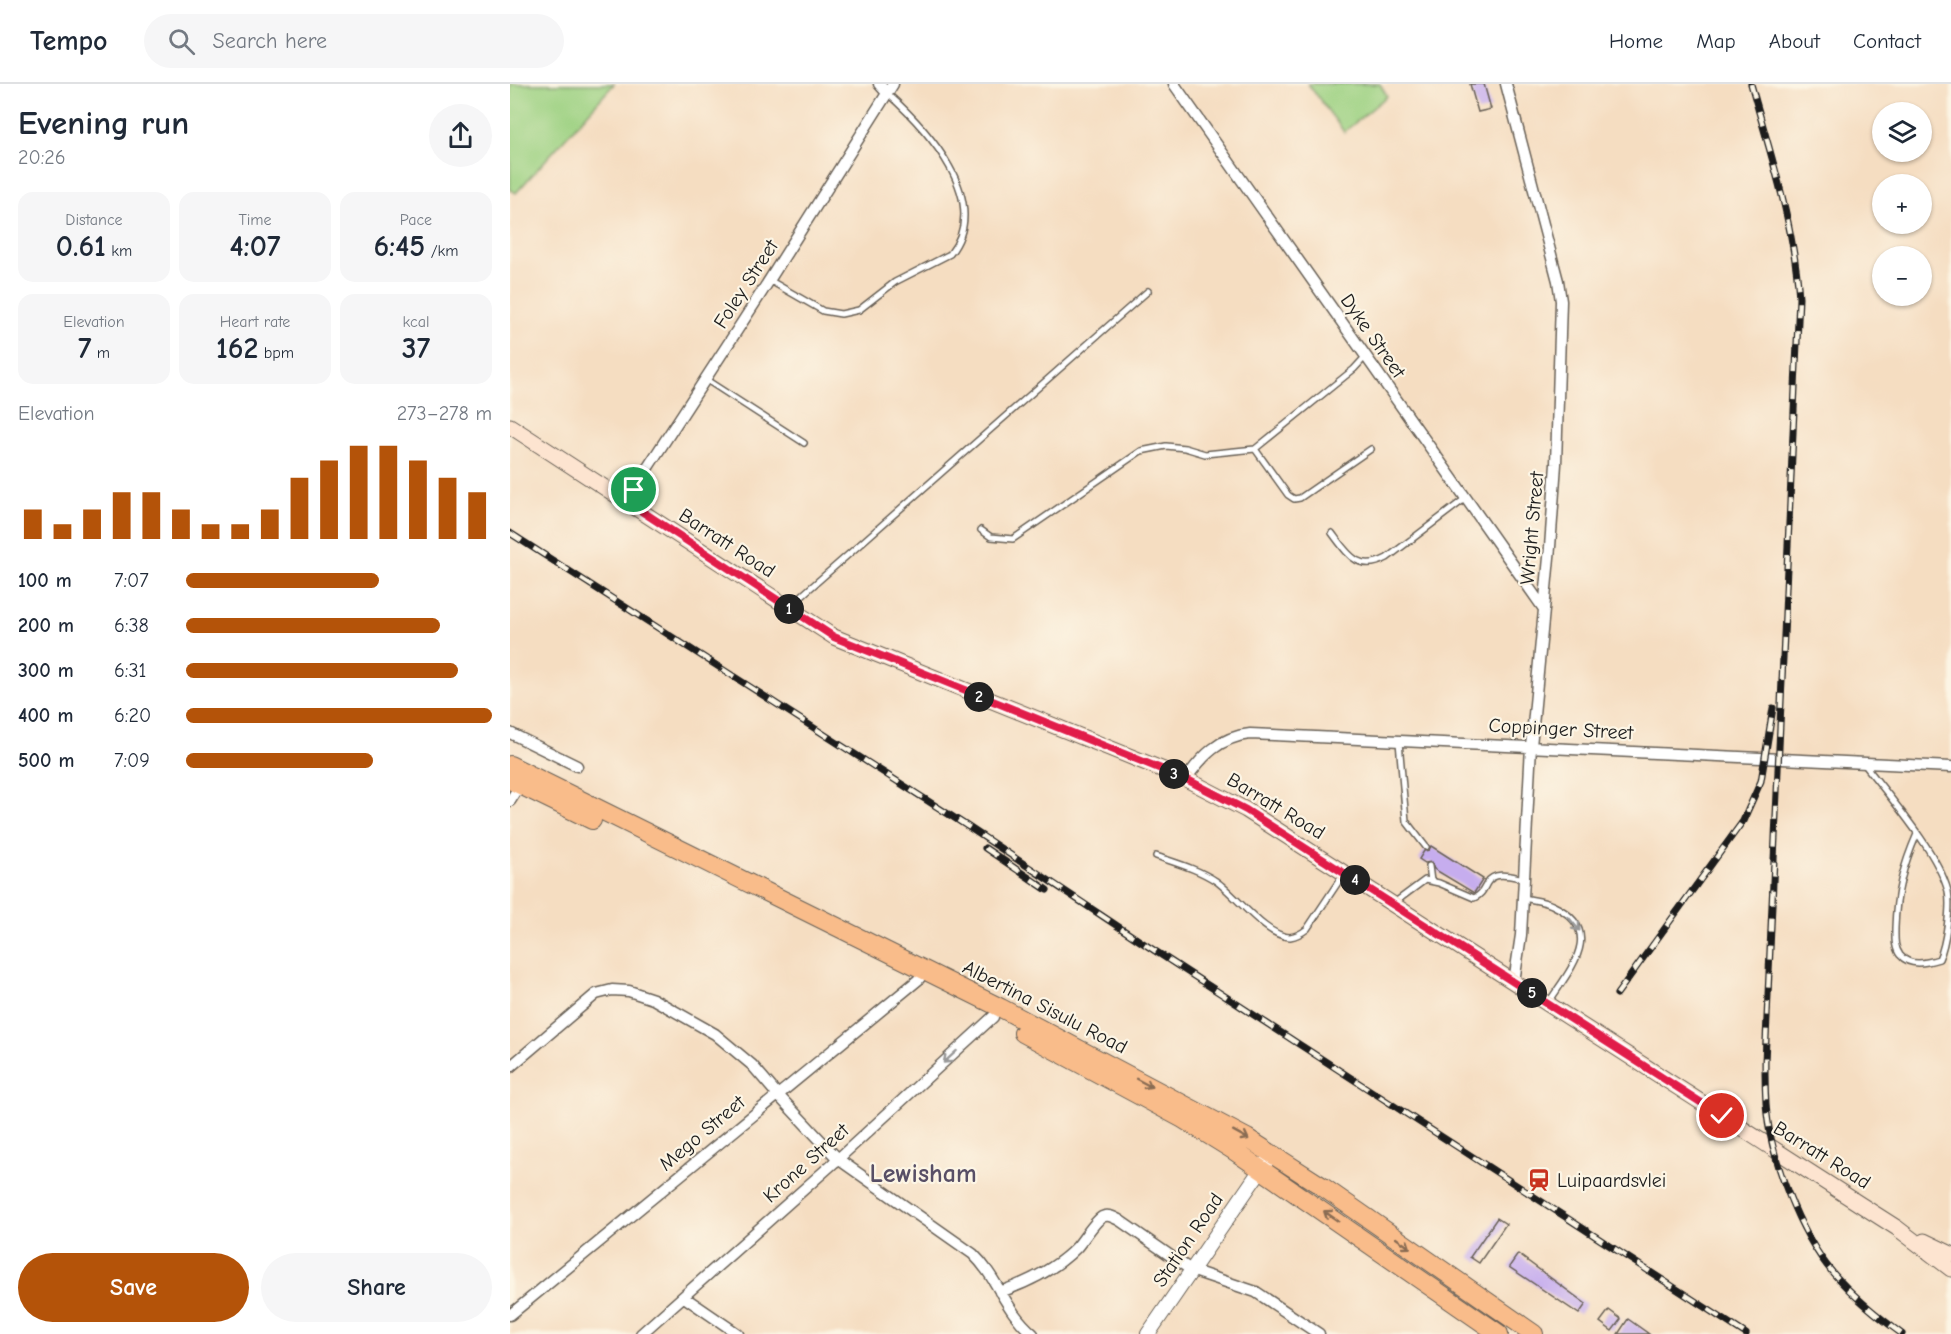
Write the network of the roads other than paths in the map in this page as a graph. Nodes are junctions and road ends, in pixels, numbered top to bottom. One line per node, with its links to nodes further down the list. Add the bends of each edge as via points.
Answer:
1 (879, 84): 4 (street)
2 (1174, 84): 7 (street, Dyke Street)
3 (1506, 84): 18 (street, Wright Street, via 1561,301 1556,464)
4 (890, 89): 5 (street, Foley Street); 5 (lane, via 934,140 959,186 965,215 956,247 951,254 895,282 859,310 841,314 823,310)
5 (770, 280): 8 (street, Foley Street)
6 (1148, 291): 17 (lane)
7 (1366, 356): 11 (lane); 13 (street, Dyke Street)
8 (705, 379): 10 (lane); 14 (street, Foley Street)
9 (510, 426): 14 (main road, Barratt Road)
10 (804, 443)
11 (1256, 449): 12 (lane, via 1294,499); 15 (lane, via 1205,454 1166,446 1141,451 1013,539 991,537)
12 (1371, 449)
13 (1466, 498): 16 (lane, via 1377,563 1352,559); 18 (street, Dyke Street)
14 (626, 501): 17 (main road, Barratt Road)
15 (981, 530)
16 (1332, 533)
17 (788, 608): 26 (main road, Barratt Road, via 853,646)
18 (1544, 609): 21 (street, Wright Street)
19 (510, 733): 24 (street)
20 (1399, 740): 21 (street, Coppinger Street); 26 (street, Coppinger Street, via 1242,734 1211,749); 29 (lane, via 1406,821)
21 (1531, 746): 22 (street, Coppinger Street); 33 (street, Wright Street)
22 (1864, 762): 25 (street, Coppinger Street); 28 (lane)
23 (510, 765): 27 (main road, Albertina Sisulu Road)
24 (577, 766)
25 (1951, 767)
26 (1186, 779): 32 (main road, Barratt Road, via 1246,810)
27 (515, 788): 37 (main road, Albertina Sisulu Road)
28 (1917, 834): 28 (lane, via 1933,856 1949,893 1943,951 1939,959 1925,963 1910,962 1895,943 1896,901)
29 (1426, 847)
30 (1156, 856): 32 (lane, via 1216,881 1277,934 1290,937 1307,929)
31 (1429, 866): 34 (lane)
32 (1344, 873): 36 (main road, Barratt Road)
33 (1525, 879): 34 (lane, via 1504,875 1490,878 1474,898); 35 (street, Wright Street)
34 (1431, 881): 36 (lane, via 1419,883)
35 (1524, 898): 38 (street, Wright Street); 39 (lane, one-way to 39, via 1551,904 1580,929 1578,956)
36 (1393, 904): 38 (main road, Barratt Road)
37 (922, 975): 40 (main road, Albertina Sisulu Road); 42 (street, Mego Street); 43 (main road, Albertina Sisulu Road, one-way to 43, via 1012,1013)
38 (1514, 982): 39 (main road, Barratt Road)
39 (1548, 1004): 46 (main road, Barratt Road)
40 (993, 1017): 44 (street, Krone Street, one-way to 44); 45 (main road, Albertina Sisulu Road, via 1183,1119)
41 (510, 1067): 42 (street, via 596,994 629,991 653,999 715,1034 752,1065)
42 (777, 1094): 44 (street); 54 (street, Mego Street)
43 (1272, 1152): 45 (street, Station Road); 50 (main road, Albertina Sisulu Road, one-way to 50)
44 (838, 1159): 51 (street, via 973,1254); 52 (street, Krone Street)
45 (1261, 1169): 49 (street, Station Road); 53 (main road, Albertina Sisulu Road, one-way to 45)
46 (1897, 1228): 47 (main road, Barratt Road); 48 (main road, Barratt Road)
47 (1951, 1254)
48 (1951, 1269)
49 (1191, 1270): 51 (street, via 1119,1220 1103,1216 1061,1261 1031,1281); 55 (street, via 1256,1292); 59 (street, Station Road)
50 (1465, 1286): 53 (main road); 61 (main road, Albertina Sisulu Road)
51 (1000, 1292): 58 (street, via 1020,1323)
52 (684, 1297): 56 (street, Krone Street); 57 (street)
53 (1453, 1302): 60 (main road, Albertina Sisulu Road)
54 (510, 1315)
55 (1316, 1333)
56 (641, 1334)
57 (738, 1334)
58 (1033, 1334)
59 (1148, 1334)
60 (1499, 1334)
61 (1534, 1334)

